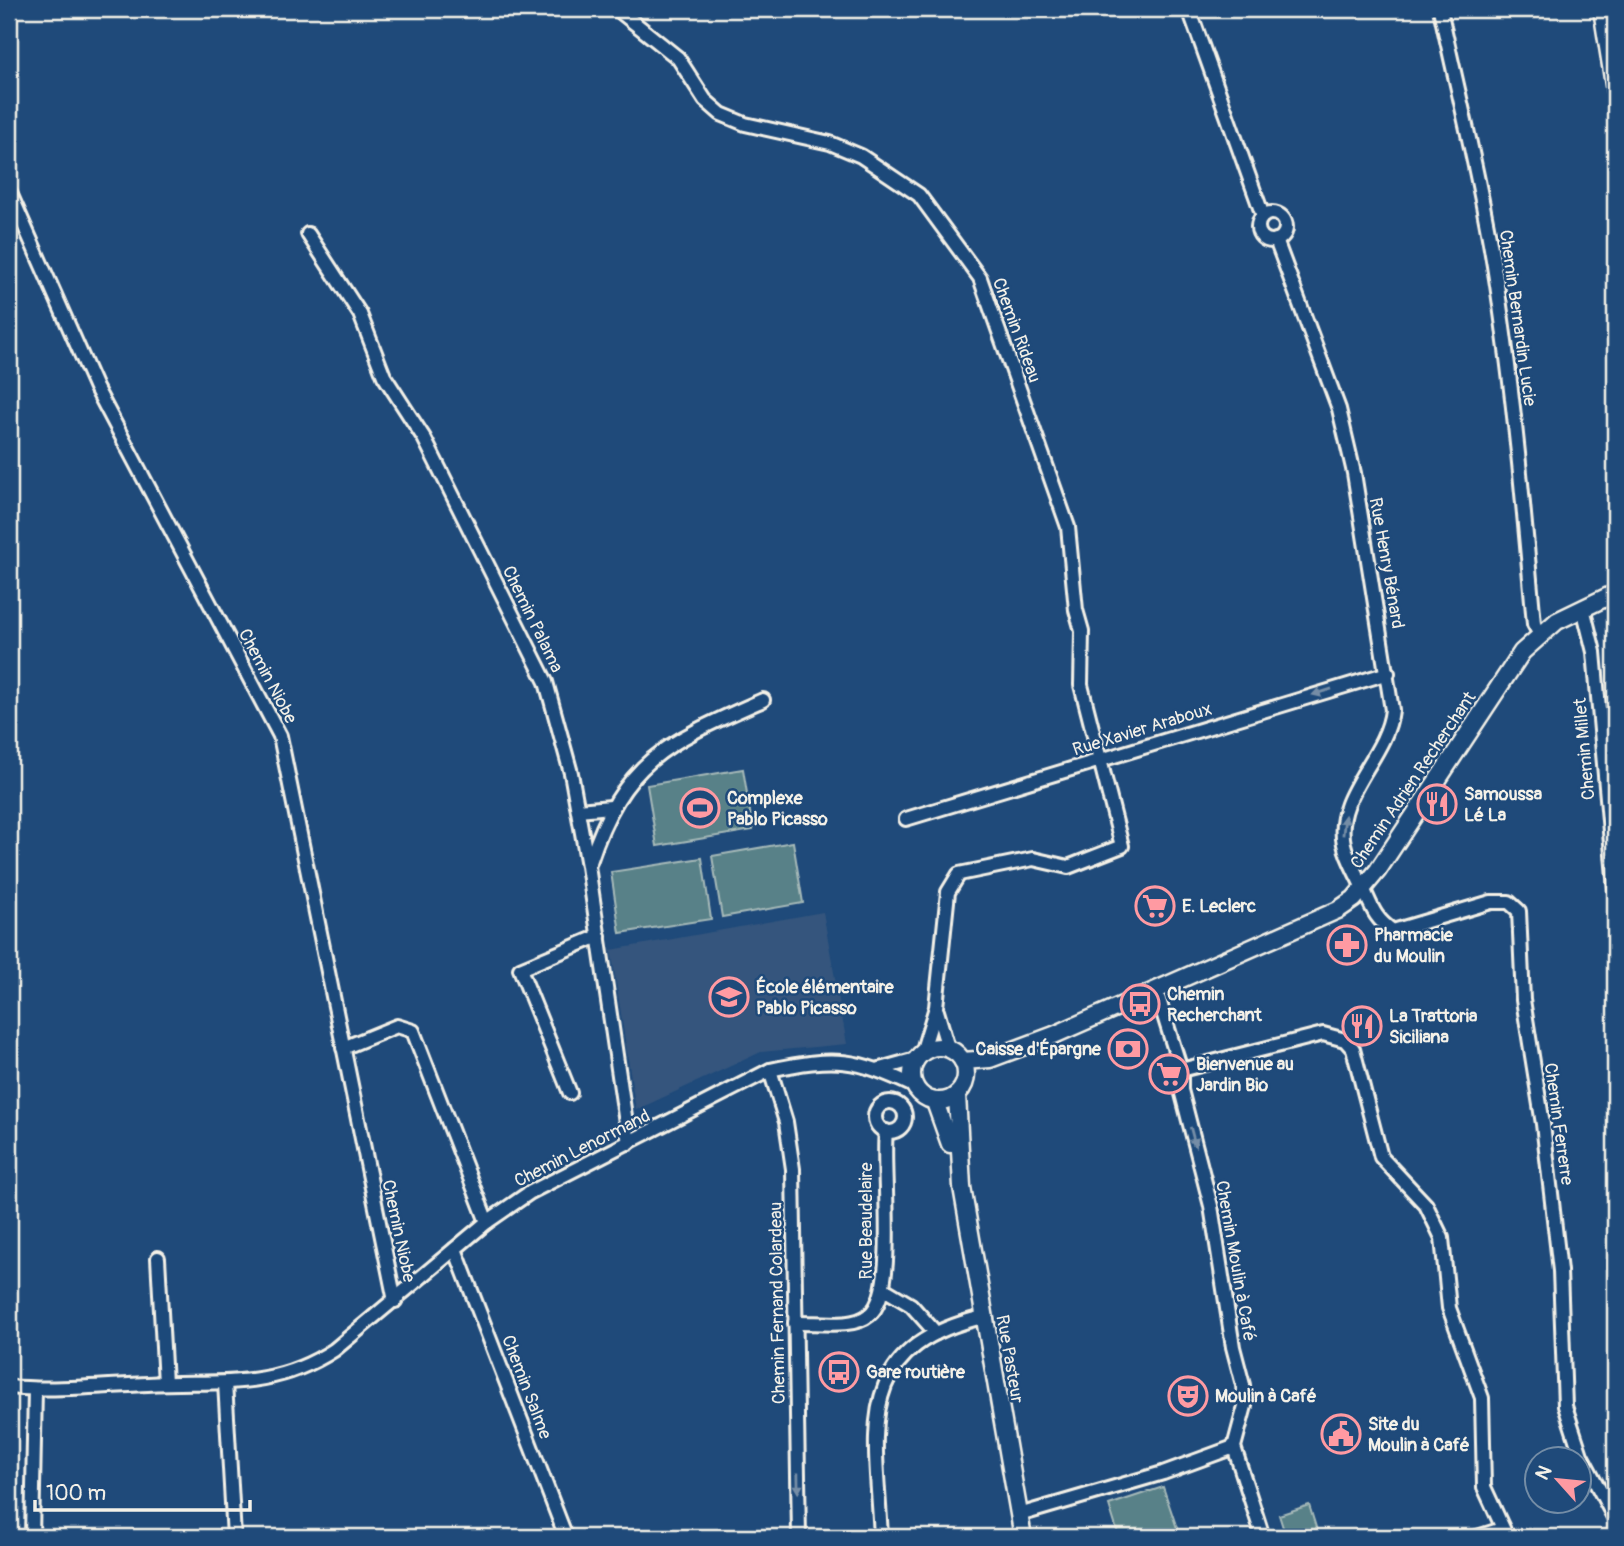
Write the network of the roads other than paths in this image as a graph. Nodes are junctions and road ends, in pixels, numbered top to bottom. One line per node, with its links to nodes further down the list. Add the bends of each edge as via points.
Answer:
1 (617, 9): 15 (street, Chemin Rideau, via 678,58 705,100 721,114 830,143 861,156 919,195 980,278 1068,527 1082,631 1081,685)
2 (1189, 9): 7 (street, Rue Henry Bénard)
3 (1440, 9): 12 (street, Chemin Bernardin Lucie, via 1497,286 1534,624)
4 (1602, 9): 5 (main road)
5 (1615, 91)
6 (9, 191): 25 (street, Chemin Niobe, via 96,388 280,736)
7 (1263, 216): 9 (street, Rue Henry Bénard, via 1260,233 1267,240); 9 (street, Rue Henry Bénard, via 1276,213 1285,222 1285,231)
8 (308, 234): 17 (street, Chemin Palama, via 360,314 384,376 424,438 546,682)
9 (1276, 240): 13 (street, Rue Henry Bénard, via 1339,409)
10 (1615, 593): 11 (main road, Chemin Adrien Recherchant)
11 (1583, 608): 12 (main road, Chemin Adrien Recherchant); 20 (street, Chemin Millet, via 1594,652)
12 (1540, 635): 21 (main road, Chemin Adrien Recherchant, via 1522,652)
13 (1388, 673): 15 (street, Rue Xavier Araboux, one-way to 15); 21 (street, Rue Henry Bénard, one-way to 13, via 1344,848 1343,820 1389,729)
14 (762, 700): 16 (street, via 692,732 649,761)
15 (1100, 760): 18 (street, Rue Xavier Araboux); 24 (street, Chemin Rideau, via 1122,846 1068,867 1032,859 959,874 948,892)
16 (611, 807): 17 (street); 19 (street)
17 (578, 810): 19 (street, Chemin Palama)
18 (906, 819)
19 (588, 866): 22 (street, Chemin Palama)
20 (1615, 888)
21 (1364, 889): 23 (main road, Chemin Adrien Recherchant, via 1309,925); 55 (street, Chemin Ferrerre, via 1378,921 1393,931 1491,902 1509,902 1519,911 1523,1000 1544,1124 1560,1271 1565,1406 1581,1455)
22 (599, 936): 35 (street, via 520,968); 39 (street, Chemin Palama)
23 (1156, 990): 28 (main road, Chemin Adrien Recherchant); 32 (street, Chemin Moulin à Café)
24 (936, 1007): 26 (street); 27 (street)
25 (343, 1048): 41 (street, via 397,1026 413,1031); 45 (street, Chemin Niobe)
26 (948, 1048): 27 (main road, via 939,1046); 29 (main road)
27 (919, 1056): 30 (street, Chemin Lenormand); 34 (main road, via 912,1068)
28 (990, 1059): 29 (main road, Chemin Adrien Recherchant); 33 (main road, Chemin Adrien Recherchant)
29 (963, 1060): 33 (main road)
30 (880, 1069): 31 (street, Chemin Lenormand, via 844,1061); 34 (street, Chemin Lenormand)
31 (770, 1070): 39 (street, Chemin Lenormand); 47 (street, Chemin Fernand Colardeau, via 790,1146)
32 (1181, 1070): 53 (street, Chemin Moulin à Café, one-way to 53, via 1181,1090 1211,1206 1243,1385 1245,1406); 56 (street, via 1323,1034 1345,1040 1353,1049 1381,1157 1426,1205 1442,1238 1449,1308 1482,1398 1484,1487)
33 (967, 1077): 36 (main road)
34 (914, 1086): 37 (main road)
35 (570, 1093)
36 (957, 1096): 37 (main road); 40 (main road, Rue Pasteur)
37 (935, 1102): 40 (main road, Rue Pasteur)
38 (886, 1131): 44 (street, Rue Beaudelaire)
39 (629, 1143): 41 (street, Chemin Lenormand, via 529,1193)
40 (962, 1187): 46 (main road, Rue Pasteur)
41 (487, 1222): 42 (street, Chemin Lenormand)
42 (455, 1249): 45 (street, Chemin Lenormand); 59 (street, Chemin Salme)
43 (158, 1258): 49 (street)
44 (884, 1289): 47 (street, Rue Beaudelaire, via 870,1315 856,1321); 48 (street, via 911,1305)
45 (395, 1301): 50 (street, Chemin Lenormand, via 308,1367)
46 (983, 1317): 48 (street); 54 (main road, Rue Pasteur)
47 (795, 1322): 60 (street, Chemin Fernand Colardeau, one-way to 60)
48 (936, 1333): 61 (street, via 894,1369 880,1395 875,1423)
49 (165, 1383): 50 (street, Chemin Lenormand); 52 (street, Chemin Lenormand)
50 (225, 1383): 58 (street)
51 (9, 1387): 52 (street, Chemin Lenormand)
52 (36, 1390): 57 (street)
53 (1234, 1447): 54 (street); 63 (street)
54 (1019, 1515): 62 (main road, Rue Pasteur)
55 (1615, 1519)
56 (1504, 1533): 64 (street)
57 (32, 1537)
58 (234, 1537)
59 (566, 1537)
60 (799, 1537)
61 (881, 1537)
62 (1023, 1537)
63 (1263, 1537)
64 (1477, 1537)

